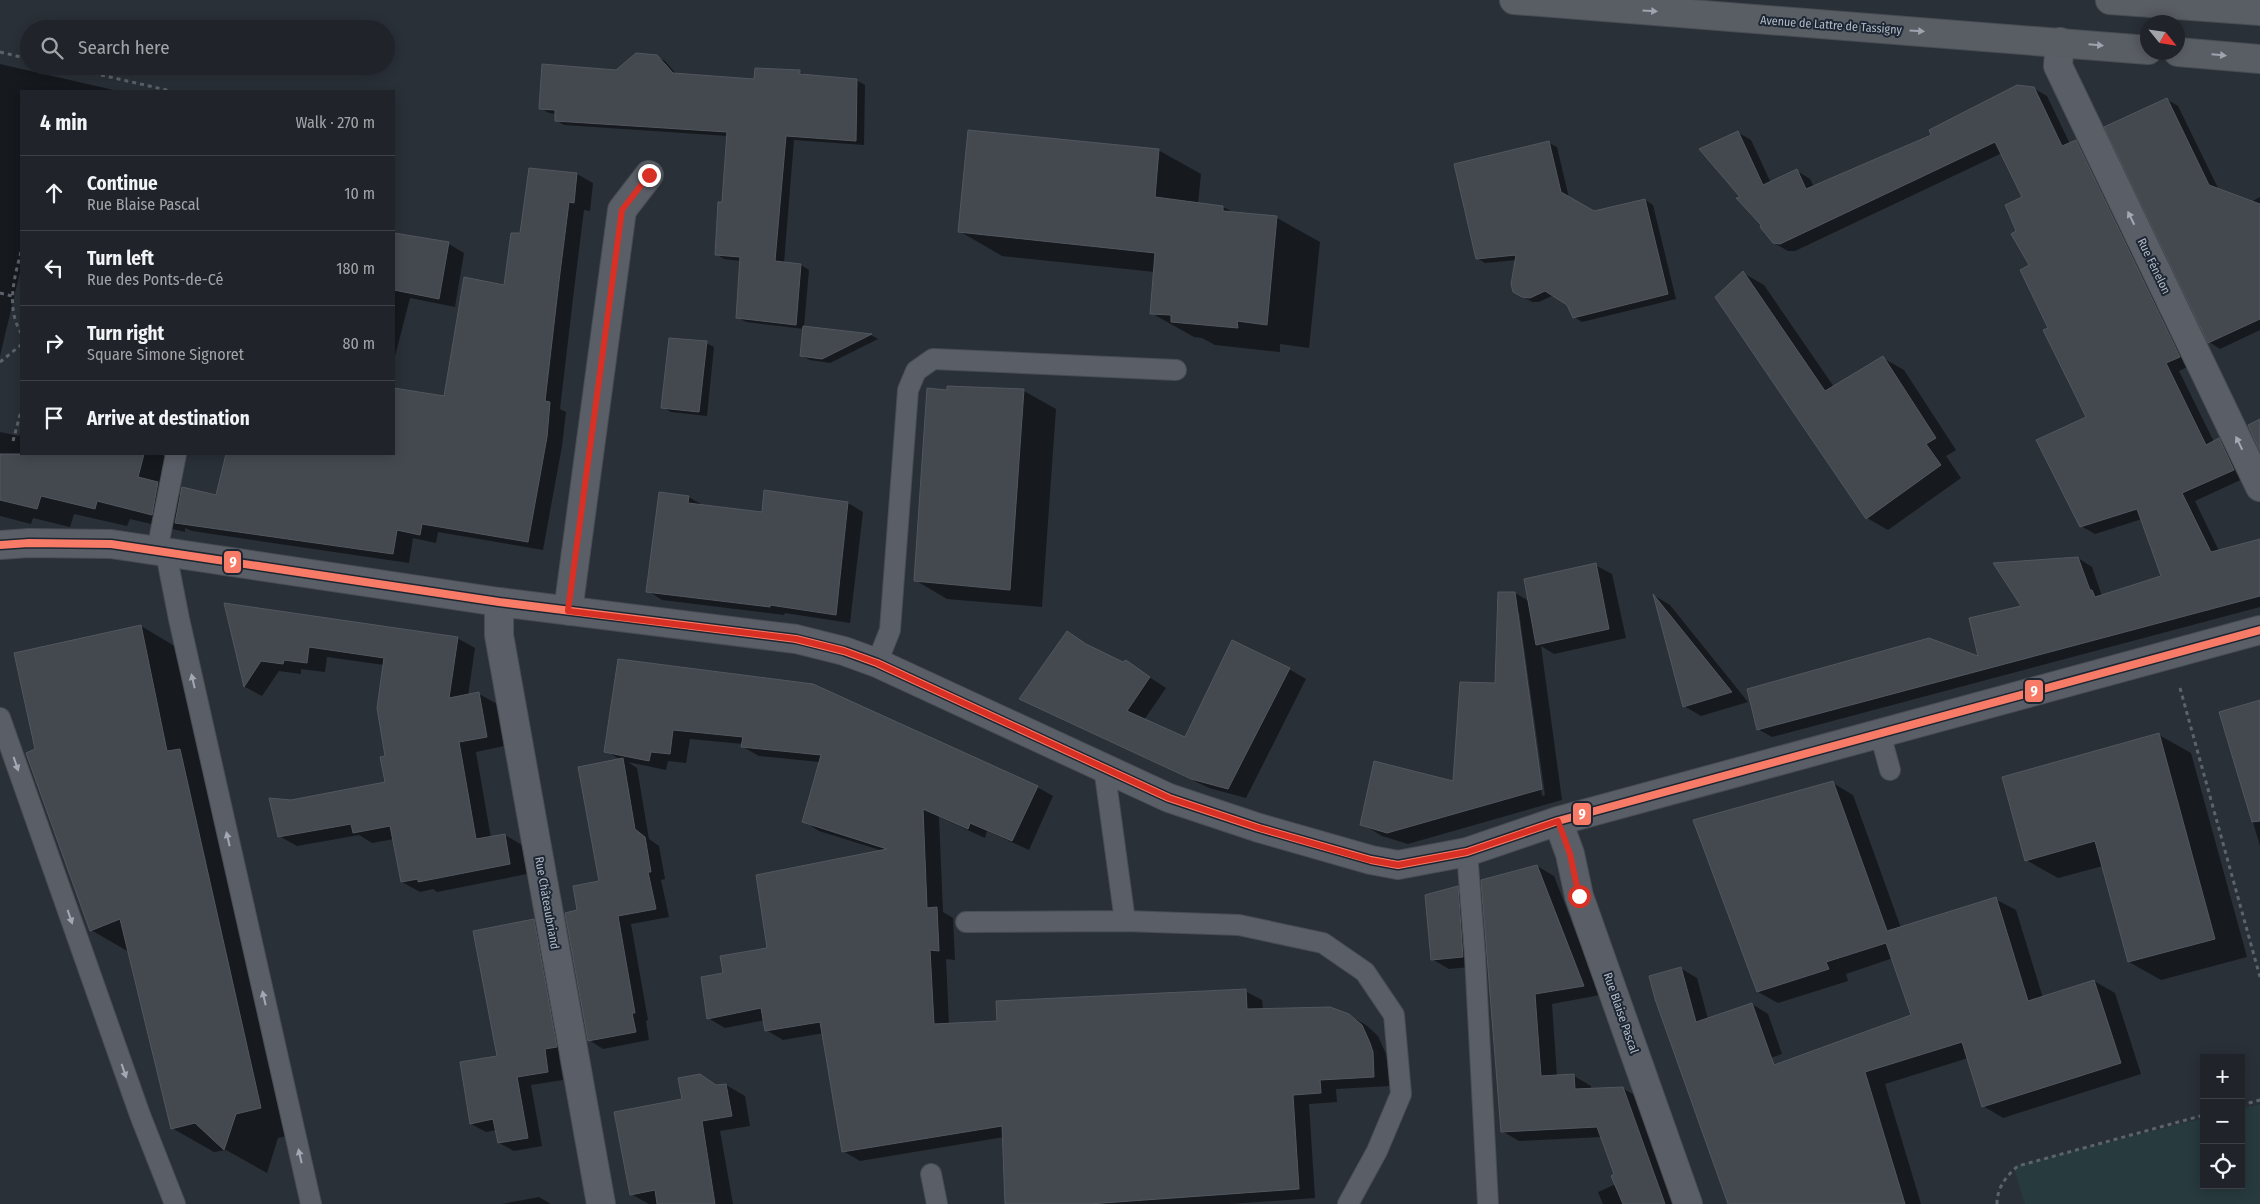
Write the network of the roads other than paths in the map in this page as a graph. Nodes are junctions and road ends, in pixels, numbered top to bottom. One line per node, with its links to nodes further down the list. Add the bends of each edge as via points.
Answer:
1 (1514, 0): 4 (street, Avenue de Lattre de Tassigny, one-way to 4)
2 (2110, 0): 3 (street)
3 (2260, 12)
4 (2060, 42): 5 (street, Avenue de Lattre de Tassigny, one-way to 5); 11 (street, Rue Fénelon, one-way to 4, via 2058,66)
5 (2140, 49)
6 (2185, 53): 7 (street, one-way to 7)
7 (2260, 59)
8 (649, 175): 15 (street, via 622,210)
9 (1176, 370): 17 (lane, via 933,359 916,371 908,390 890,630)
10 (176, 455): 13 (lane)
11 (2260, 487)
12 (0, 545): 13 (street, via 111,544)
13 (162, 552): 14 (street); 28 (lane, one-way to 13)
14 (499, 602): 15 (street); 29 (street, Rue Châteaubriand, via 499,635)
15 (568, 611): 17 (street, via 796,639)
16 (2260, 630): 19 (street)
17 (877, 663): 20 (street)
18 (0, 718): 27 (lane, one-way to 27, via 140,1115)
19 (1880, 733): 21 (lane); 22 (street)
20 (1104, 767): 23 (street, via 1169,798 1370,860 1398,865); 24 (lane)
21 (1890, 770)
22 (1558, 821): 23 (street); 33 (street, Rue Blaise Pascal, via 1570,854 1579,896)
23 (1467, 852): 32 (lane)
24 (1125, 921): 25 (lane); 31 (lane, via 1239,925 1323,944 1365,972 1394,1015 1401,1094 1377,1151)
25 (966, 922)
26 (931, 1174): 30 (lane)
27 (175, 1204)
28 (311, 1204)
29 (601, 1204)
30 (937, 1204)
31 (1348, 1204)
32 (1488, 1204)
33 (1688, 1204)

